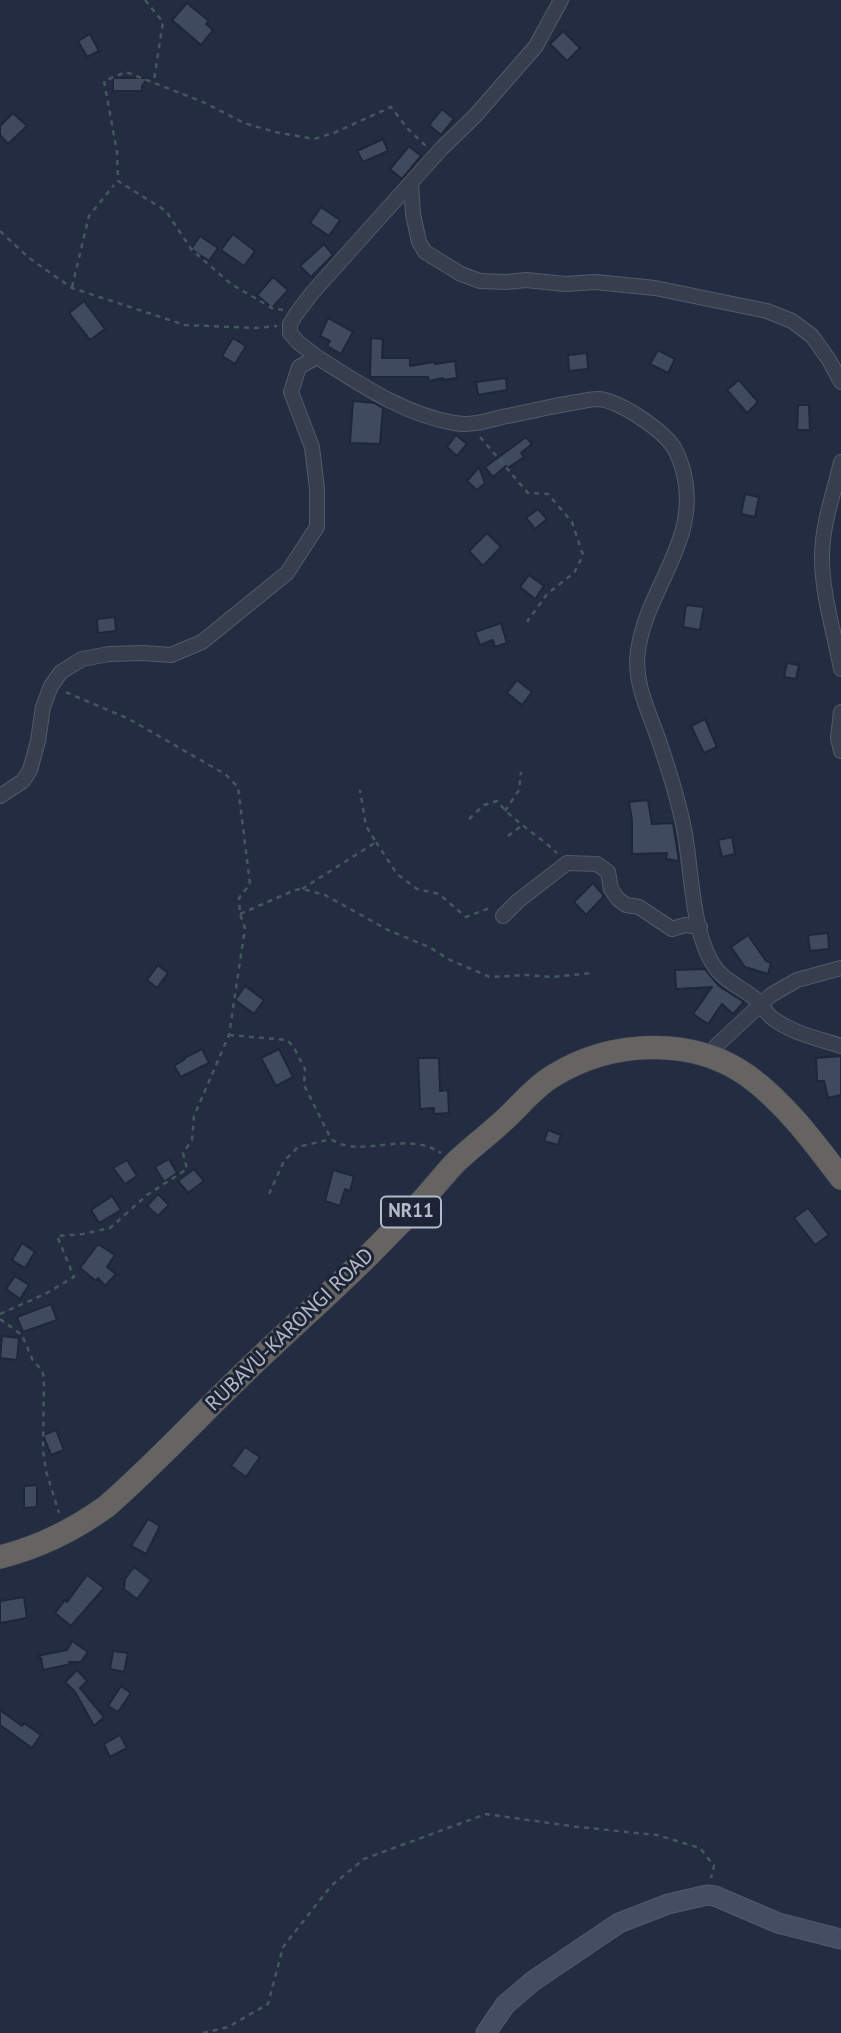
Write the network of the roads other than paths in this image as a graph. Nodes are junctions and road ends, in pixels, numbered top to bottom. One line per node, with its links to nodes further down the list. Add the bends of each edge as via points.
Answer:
1 (561, 0): 2 (street, via 536,46)
2 (411, 183): 3 (street, via 293,319 290,333); 4 (street, via 419,242 425,252 461,274 481,281 595,282 655,288 767,311 813,336)
3 (317, 357): 9 (street, via 299,367 291,392 312,447 317,527 288,573 202,642 171,655 82,659 61,672 43,707 30,770 23,781); 11 (street, via 402,407 456,424 599,399 626,408 670,441 687,490 686,520 647,620 638,650 637,676 678,806)
4 (841, 382)
5 (841, 461): 6 (street, via 825,521 822,554 823,588)
6 (841, 668)
7 (841, 712): 8 (street)
8 (841, 751)
9 (0, 796)
10 (503, 916): 11 (street, via 568,863 597,864 608,872 611,889 626,905 639,907 671,929)
11 (700, 927): 13 (street, via 719,971)
12 (841, 968): 13 (street, via 797,980)
13 (761, 1005): 14 (street, via 791,1030); 15 (street)
14 (841, 1046)
15 (711, 1056): 16 (highway, RUBAVU-KARONGI ROAD / NR11, via 770,1094); 17 (highway, RUBAVU-KARONGI ROAD / NR11, via 657,1047 628,1049 574,1064 551,1077 455,1164 371,1253 125,1490 88,1521 37,1546)
16 (841, 1178)
17 (0, 1557)
18 (841, 1939): 19 (main road, via 778,1923 715,1896 668,1904 620,1923 533,1980 505,2005)
19 (486, 2033)

